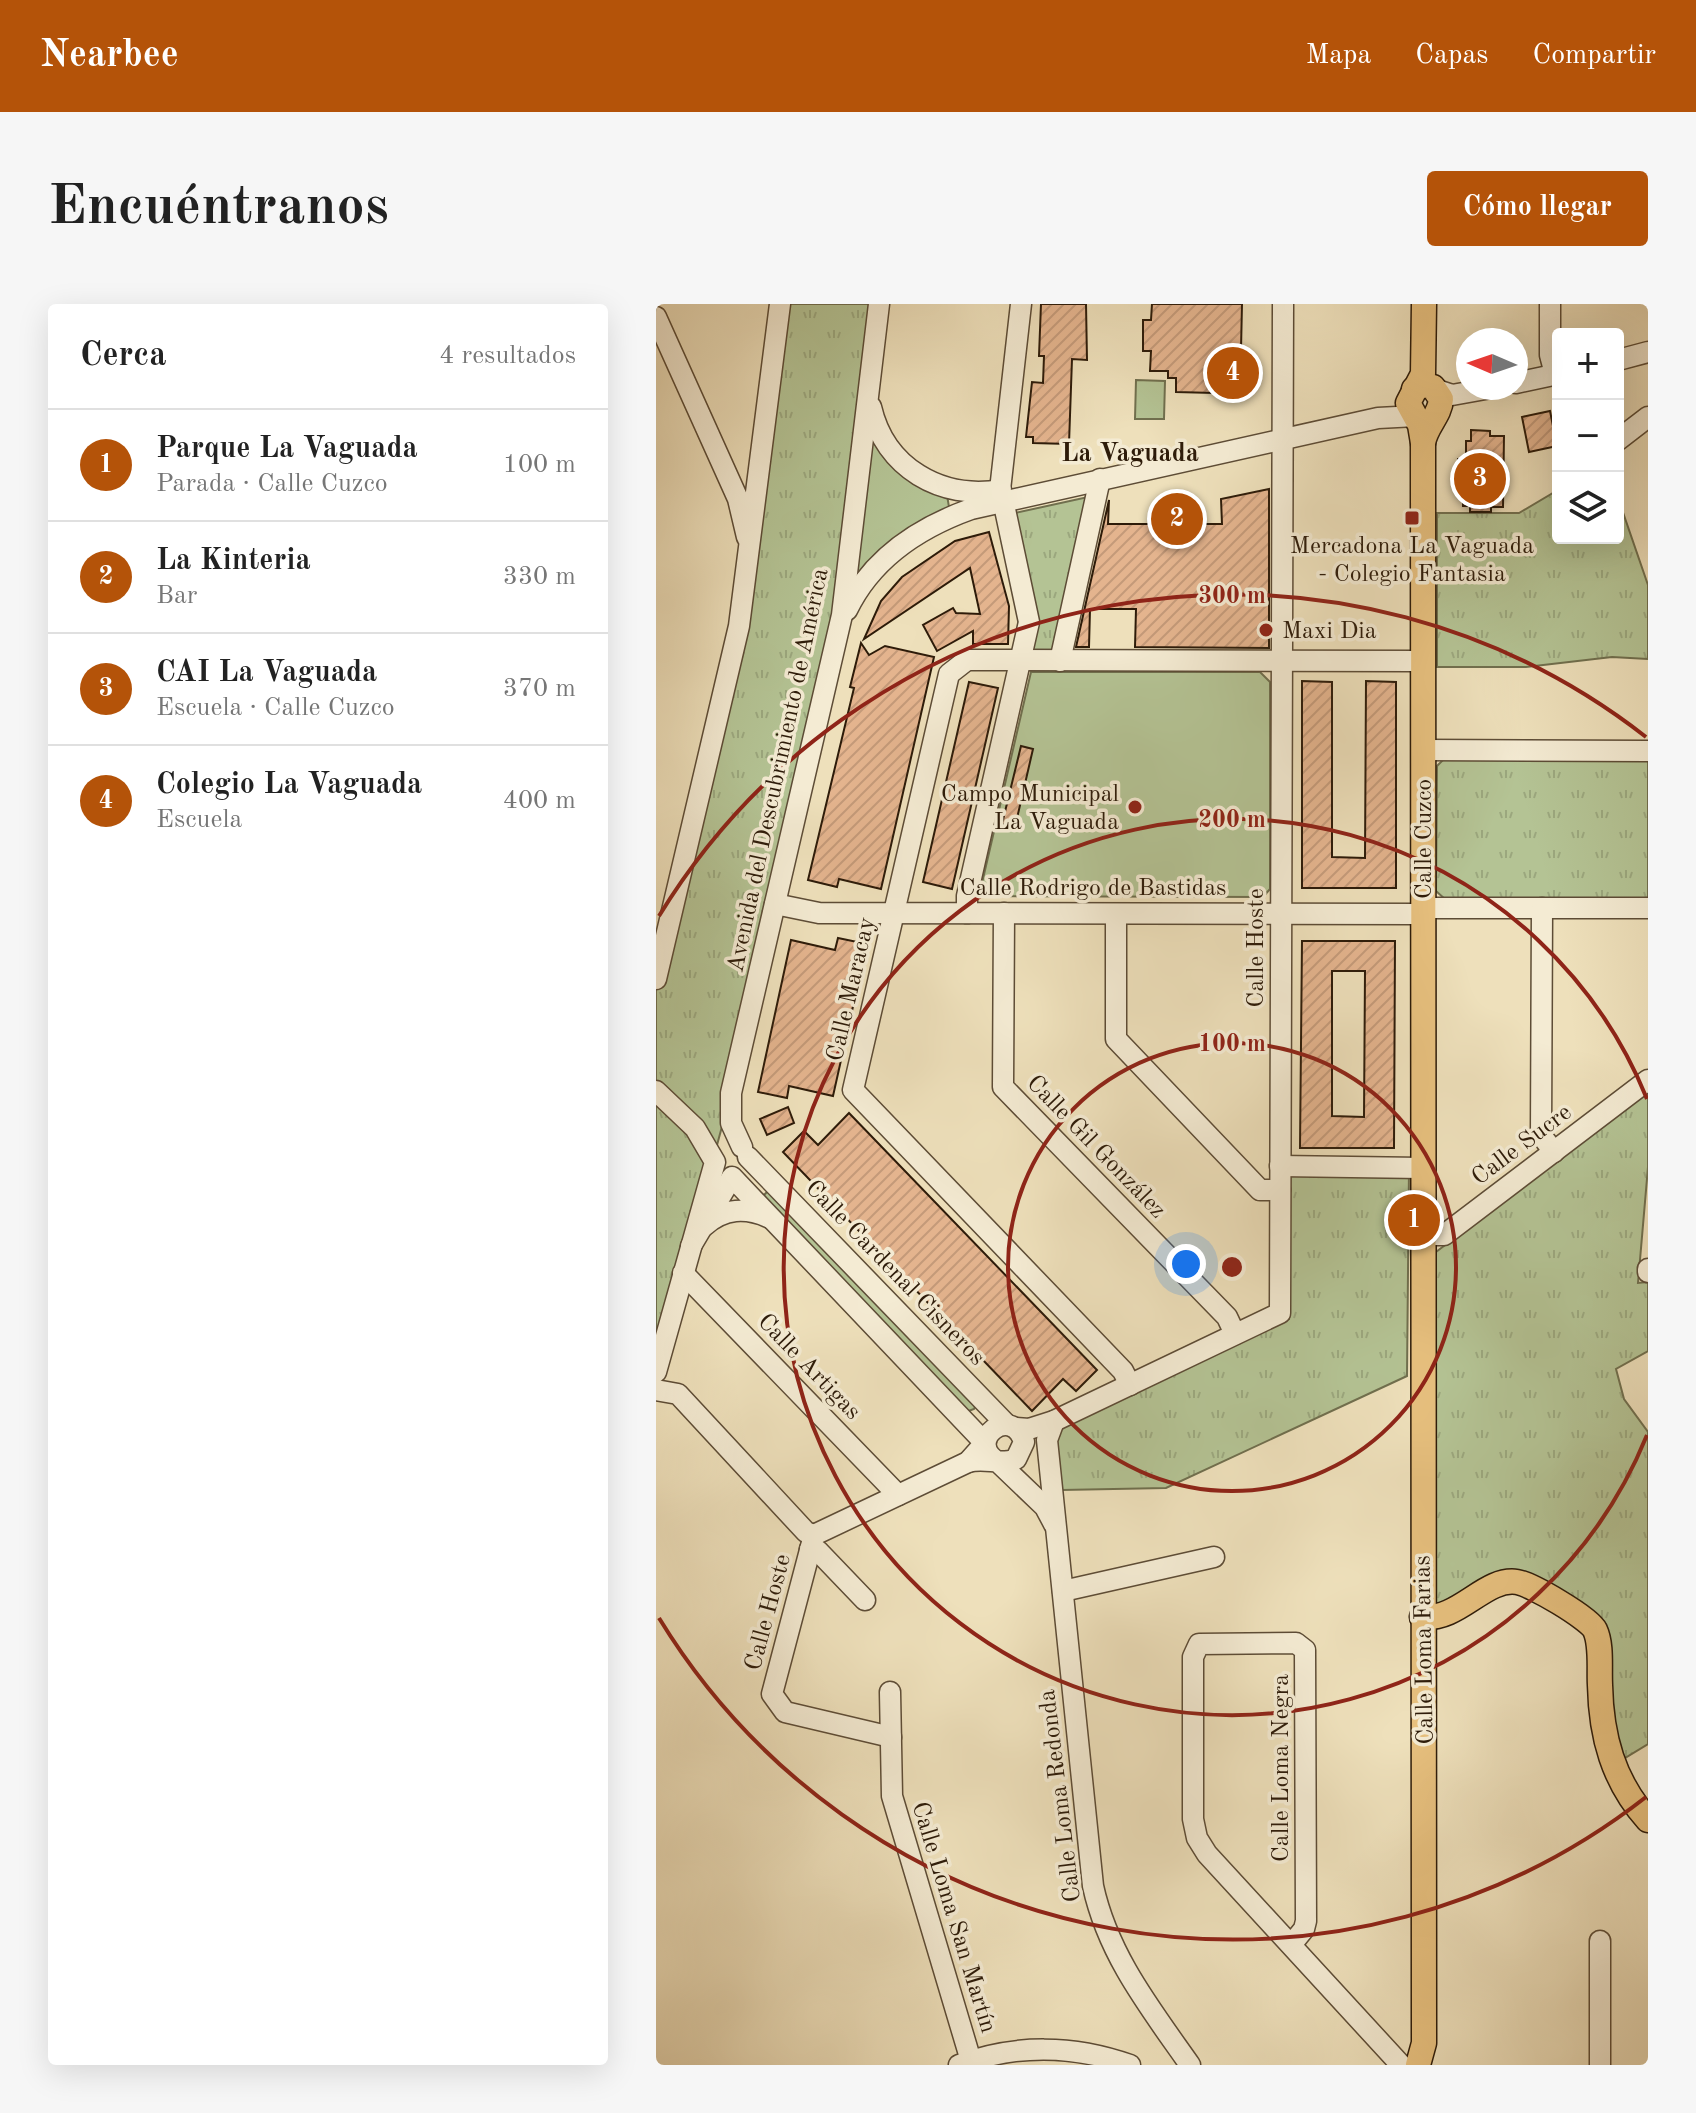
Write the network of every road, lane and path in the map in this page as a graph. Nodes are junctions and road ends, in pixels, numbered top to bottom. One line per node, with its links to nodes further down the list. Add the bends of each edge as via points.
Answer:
1 (780, 304): 19 (street)
2 (879, 304): 12 (street, Avenida del Descubrimiento de América)
3 (1021, 304): 23 (street)
4 (1283, 304): 17 (street, Calle Hoste)
5 (1424, 304): 14 (main road)
6 (1550, 304): 10 (street)
7 (656, 317): 20 (street)
8 (1648, 352): 9 (street)
9 (1624, 358)
10 (1552, 360)
11 (1552, 375): 13 (street)
12 (870, 379): 22 (street, via 878,430 911,471); 26 (street, Avenida del Descubrimiento de América)
13 (1528, 380)
14 (1429, 396): 15 (street); 17 (street); 30 (main road, Calle Cuzco, via 1423,443)
15 (1456, 397)
16 (1648, 417): 18 (street)
17 (1282, 434): 21 (street); 23 (street); 29 (street, Calle Hoste)
18 (1624, 435)
19 (764, 442): 20 (street, via 758,462 745,472 732,471); 25 (street)
20 (719, 456): 25 (street, via 744,520)
21 (1100, 479): 23 (street); 28 (street)
22 (934, 485): 23 (street); 24 (street, via 950,503)
23 (1001, 495): 24 (street); 27 (street, via 1029,622)
24 (937, 522): 26 (street, via 880,563 855,595)
25 (749, 569): 42 (street)
26 (838, 637): 33 (street, Avenida del Descubrimiento de América)
27 (1022, 660): 28 (street, Calle Maracay); 36 (street, Calle Maracay, via 967,660 949,674); 37 (street)
28 (1060, 661): 29 (street, Calle Maracay)
29 (1282, 661): 30 (street, Calle Maracay); 40 (street, Calle Hoste)
30 (1423, 661): 31 (main road, Calle Cuzco)
31 (1424, 750): 32 (street); 41 (main road, Calle Cuzco)
32 (1648, 751)
33 (775, 904): 36 (street, Calle Rodrigo de Bastidas, via 813,912); 45 (street, Avenida del Descubrimiento de América, via 730,1100 731,1123)
34 (1542, 908): 35 (street, Calle Rodrigo de Bastidas); 41 (street, Calle Rodrigo de Bastidas, via 1429,908); 46 (street, via 1541,1135)
35 (1648, 908)
36 (894, 913): 37 (street, Calle Rodrigo de Bastidas); 58 (street, Calle Maracay, via 853,1090 1123,1371)
37 (967, 913): 38 (street, Calle Rodrigo de Bastidas)
38 (1004, 913): 39 (street, Calle Rodrigo de Bastidas); 56 (street, Calle Gil González, via 1003,1087 1227,1317)
39 (1116, 914): 40 (street, Calle Rodrigo de Bastidas); 51 (street, via 1116,1039 1260,1190)
40 (1281, 914): 41 (street, Calle Rodrigo de Bastidas); 48 (street, Calle Hoste)
41 (1422, 914): 49 (main road, Calle Cuzco)
42 (656, 979)
43 (1648, 1080): 46 (street, Calle Sucre)
44 (656, 1091): 47 (street, via 695,1128)
45 (745, 1152): 47 (street, via 726,1145); 50 (street, via 745,1170); 62 (street, Calle Cardenal Cisneros)
46 (1554, 1152): 53 (street, Calle Sucre, via 1444,1235)
47 (715, 1162): 50 (street, via 720,1172); 54 (street)
48 (1280, 1166): 49 (street); 51 (street, Calle Hoste)
49 (1422, 1168): 53 (main road, Calle Cuzco)
50 (732, 1177): 52 (street); 54 (street)
51 (1280, 1190): 56 (street, Calle Hoste, via 1280,1313)
52 (772, 1218): 54 (street, via 729,1211 706,1224); 60 (street)
53 (1422, 1235): 73 (main road, Calle Loma Farias)
54 (691, 1246): 55 (street)
55 (683, 1273): 57 (street); 67 (street, Calle Artigas)
56 (1235, 1334): 58 (street, Calle Hoste)
57 (656, 1372)
58 (1130, 1385): 61 (street, Calle Hoste)
59 (656, 1390): 69 (street, via 678,1394)
60 (958, 1411): 63 (street); 66 (street, via 965,1433 963,1450)
61 (1054, 1421): 62 (street, Calle Hoste); 68 (street, via 1047,1436)
62 (1015, 1433): 63 (street, via 990,1430); 65 (street, via 1016,1459); 68 (street, Calle Cardenal Cisneros)
63 (985, 1443): 64 (street, Calle Hoste); 65 (street)
64 (968, 1462): 65 (street, Calle Hoste); 66 (street, Calle Hoste)
65 (998, 1462): 68 (street)
66 (938, 1477): 67 (street, Calle Hoste)
67 (898, 1495): 69 (street, Calle Hoste)
68 (1047, 1497): 71 (street, Calle Loma Redonda, via 1057,1529)
69 (812, 1542): 72 (street); 75 (street, Calle Hoste, via 772,1694 785,1712)
70 (1214, 1557): 71 (street)
71 (1063, 1591): 81 (street, Calle Loma Redonda, via 1099,1911 1127,1973)
72 (865, 1600)
73 (1422, 1617): 76 (main road, via 1441,1617 1513,1581 1587,1621 1598,1637 1600,1715 1610,1756); 83 (main road, Calle Loma Farias, via 1424,2043)
74 (890, 1692): 75 (street, Calle Loma San Martín)
75 (891, 1737): 79 (street, Calle Loma San Martín, via 892,1796)
76 (1648, 1820)
77 (1600, 1941): 84 (street)
78 (1291, 1945): 78 (street, Calle Loma Negra, via 1306,1921 1305,1650 1296,1643 1202,1643 1193,1657 1195,1831 1207,1854); 82 (street, Calle Loma Negra)
79 (965, 2063): 80 (street, via 1015,2050 1044,2049)
80 (1130, 2065)
81 (1190, 2065)
82 (1401, 2065)
83 (1418, 2065)
84 (1600, 2065)

